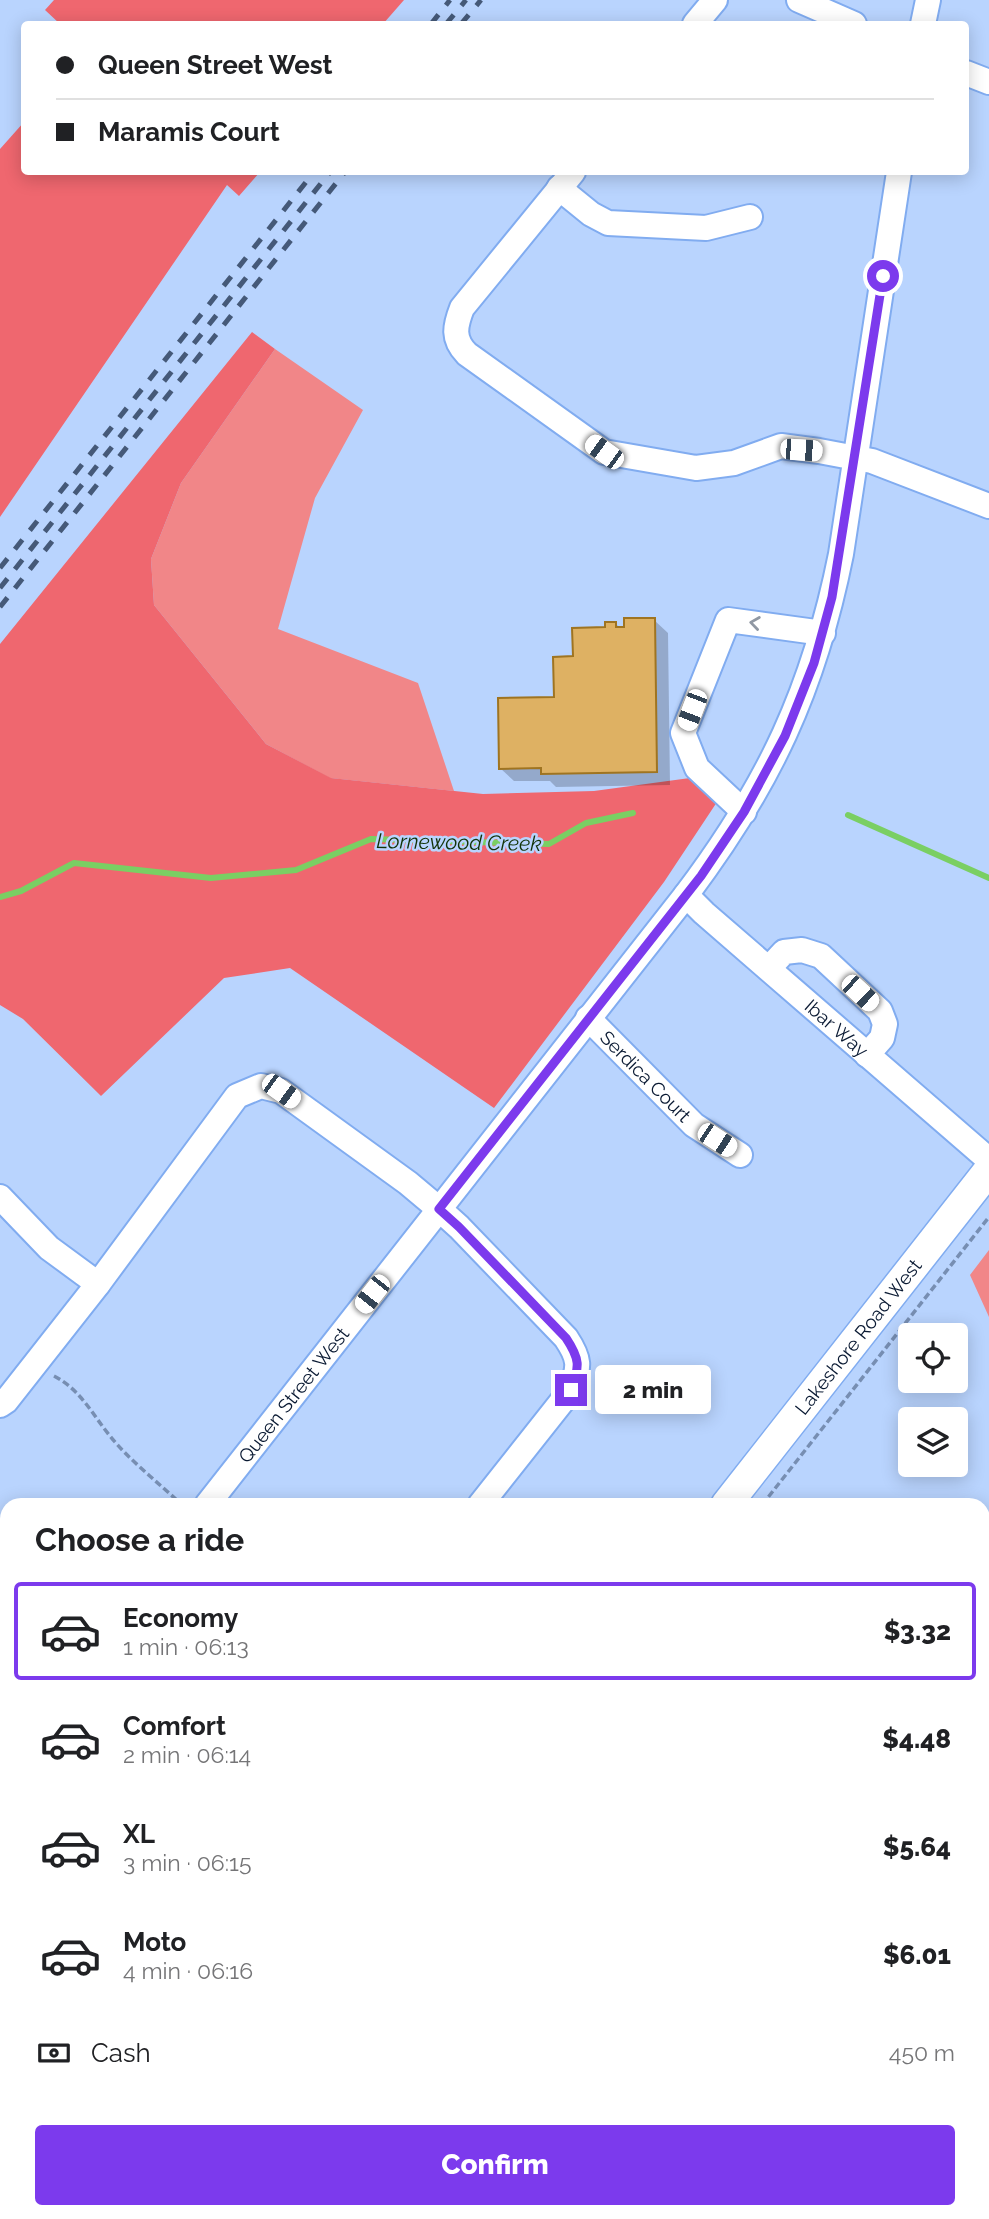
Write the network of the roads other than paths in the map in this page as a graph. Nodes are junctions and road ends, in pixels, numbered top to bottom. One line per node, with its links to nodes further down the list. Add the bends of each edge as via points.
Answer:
1 (715, 0): 4 (street)
2 (799, 0): 5 (street)
3 (928, 0): 6 (street)
4 (698, 21)
5 (847, 21)
6 (924, 21)
7 (969, 74): 8 (street)
8 (989, 82)
9 (899, 175): 12 (street, Queen Street West)
10 (566, 180): 11 (street, via 591,214 608,223 706,228); 12 (street, via 462,308 456,325 458,345 467,354 604,452 696,468 734,463 781,446)
11 (750, 217)
12 (855, 458): 13 (street); 14 (street, Queen Street West)
13 (989, 506)
14 (823, 633): 15 (street, Queen Street West, via 785,736); 15 (street, one-way to 15, via 728,620 683,733 697,768)
15 (744, 812): 16 (street, Queen Street West)
16 (686, 895): 17 (street, Ibar Way); 18 (street, Queen Street West)
17 (769, 968): 19 (street, Ibar Way); 19 (street, via 784,952 802,950 821,957 880,1011 885,1024 882,1038)
18 (588, 1018): 20 (street, Serdica Court, via 694,1125); 24 (street, Queen Street West)
19 (867, 1055): 21 (street, Ibar Way)
20 (740, 1155)
21 (989, 1160)
22 (989, 1170): 29 (main road, Lakeshore Road West)
23 (0, 1197): 25 (street, via 49,1248)
24 (439, 1209): 25 (street, via 281,1091 261,1086 237,1096); 27 (street, Queen Street West); 28 (street, via 566,1338 577,1355 571,1390)
25 (98, 1284): 26 (street)
26 (0, 1405)
27 (212, 1498)
28 (486, 1498)
29 (731, 1498)

